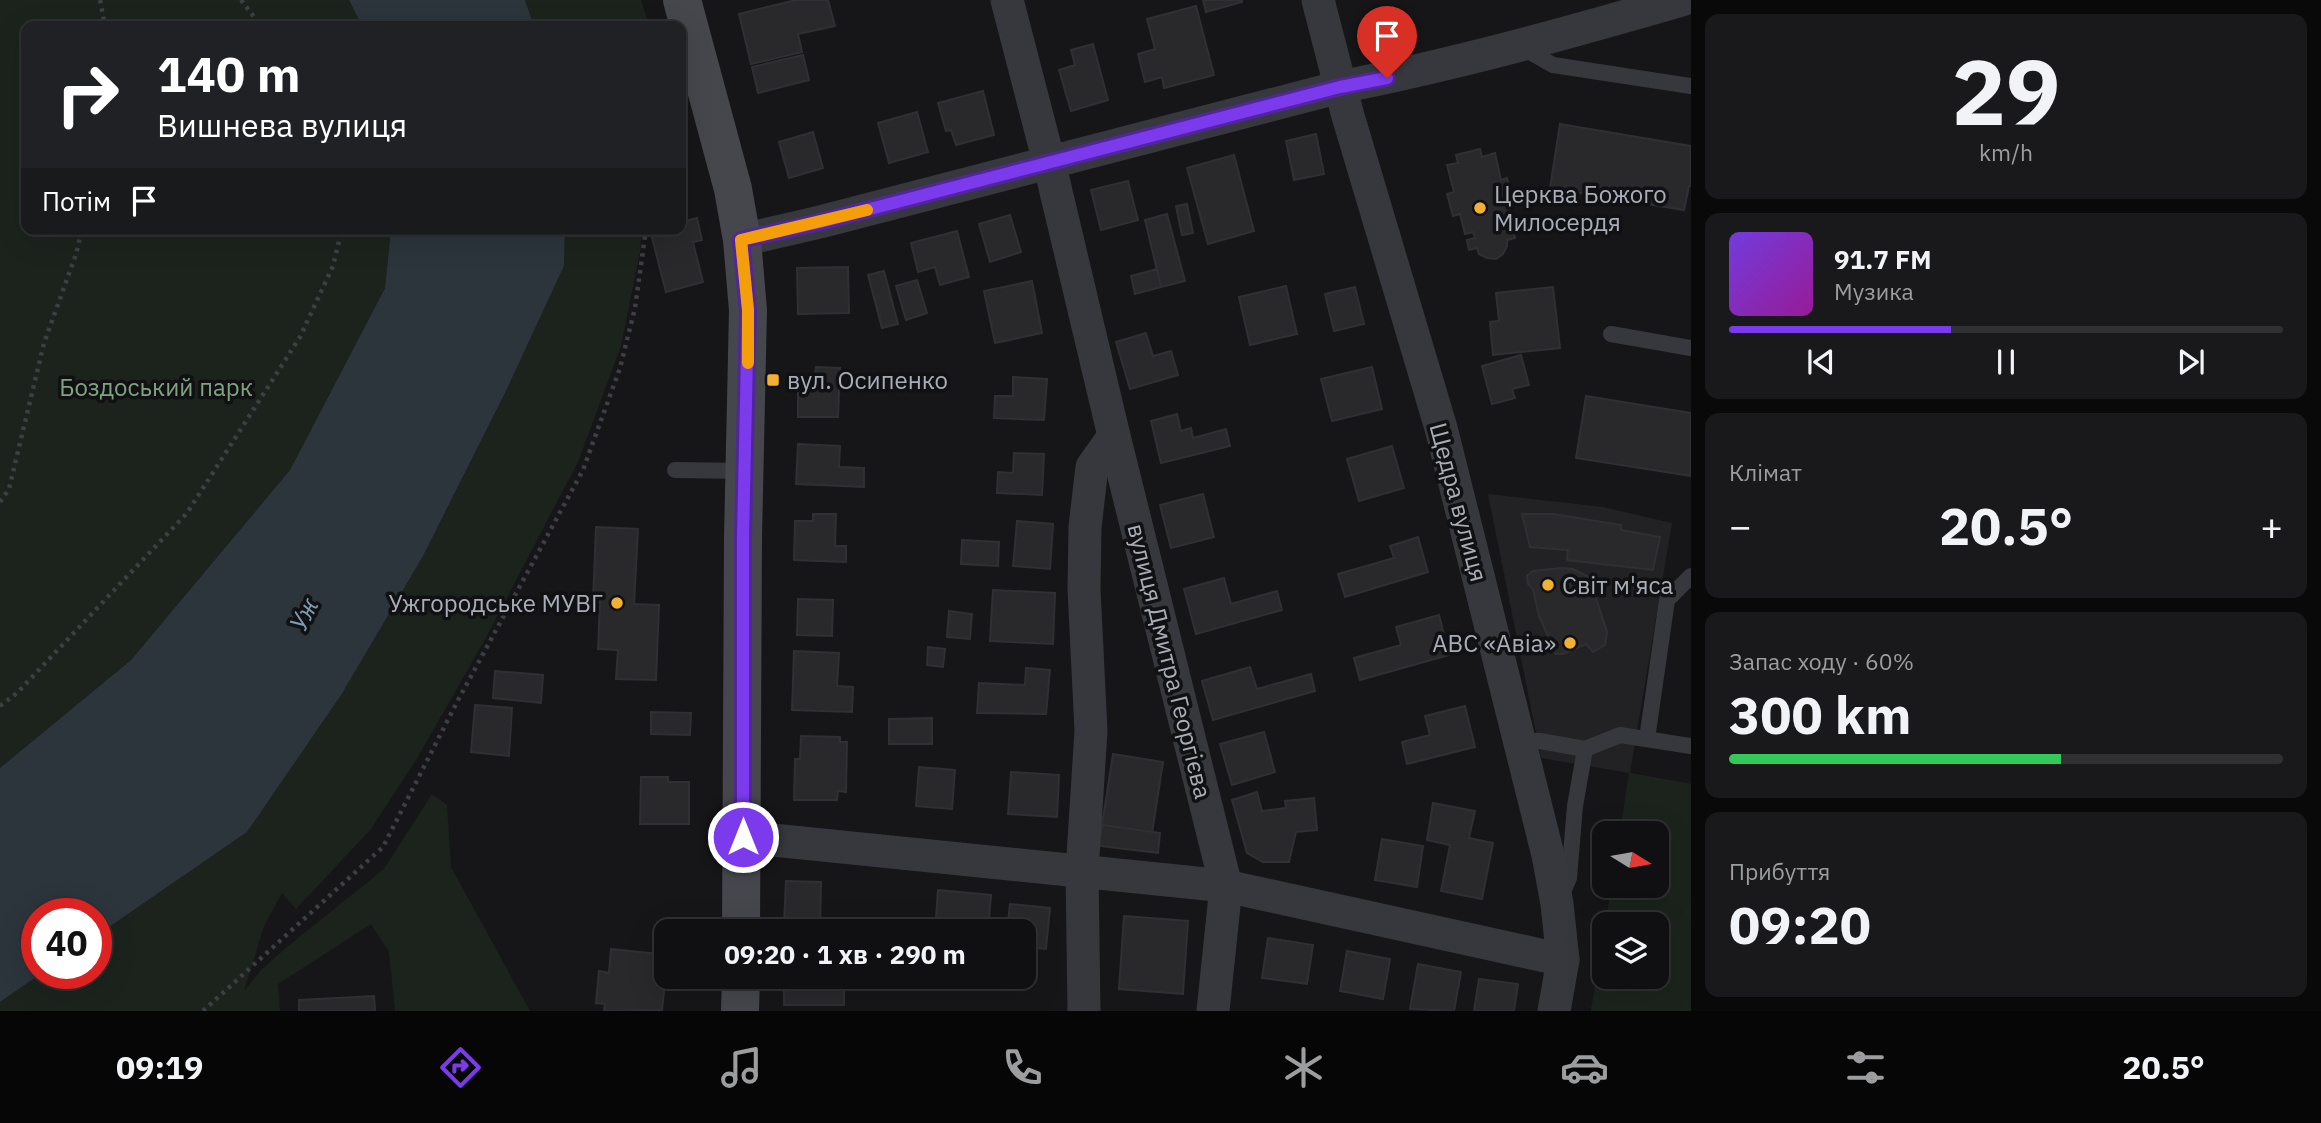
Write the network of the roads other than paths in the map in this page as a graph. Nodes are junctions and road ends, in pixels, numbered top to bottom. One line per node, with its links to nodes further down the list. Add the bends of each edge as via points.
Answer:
1 (682, 0): 9 (street, via 733,189)
2 (1007, 0): 8 (street, вулиця Дмитра Георгієва)
3 (1318, 0): 7 (street, Щедра вулиця)
4 (1682, 0): 5 (street)
5 (1521, 47): 6 (lane, via 1553,65); 7 (street)
6 (1691, 86)
7 (1340, 87): 8 (street); 17 (street, Щедра вулиця, via 1441,428)
8 (1049, 162): 9 (street); 12 (street, вулиця Дмитра Георгієва)
9 (741, 240): 14 (street, via 748,310)
10 (1611, 334): 11 (lane)
11 (1691, 348)
12 (1114, 436): 21 (street, вулиця Дмитра Георгієва, via 1092,467 1086,527 1084,589 1091,731); 22 (street, вулиця Дмитра Георгієва)
13 (675, 470): 14 (lane)
14 (745, 471): 20 (street)
15 (1691, 576): 16 (lane, via 1667,600)
16 (1647, 739): 18 (lane); 19 (lane, via 1620,735)
17 (1520, 741): 19 (lane); 23 (street, Щедра вулиця)
18 (1691, 747)
19 (1585, 749): 23 (lane, via 1569,878)
20 (743, 837): 21 (street); 24 (street)
21 (1082, 871): 22 (street); 28 (street, вулиця Дмитра Георгієва)
22 (1226, 886): 25 (street); 29 (street, вулиця Дмитра Георгієва)
23 (1557, 904): 25 (street, Щедра вулиця)
24 (741, 919)
25 (1563, 960): 30 (street, Щедра вулиця)
26 (741, 989): 27 (street)
27 (740, 1011)
28 (1084, 1011)
29 (1213, 1011)
30 (1554, 1011)

